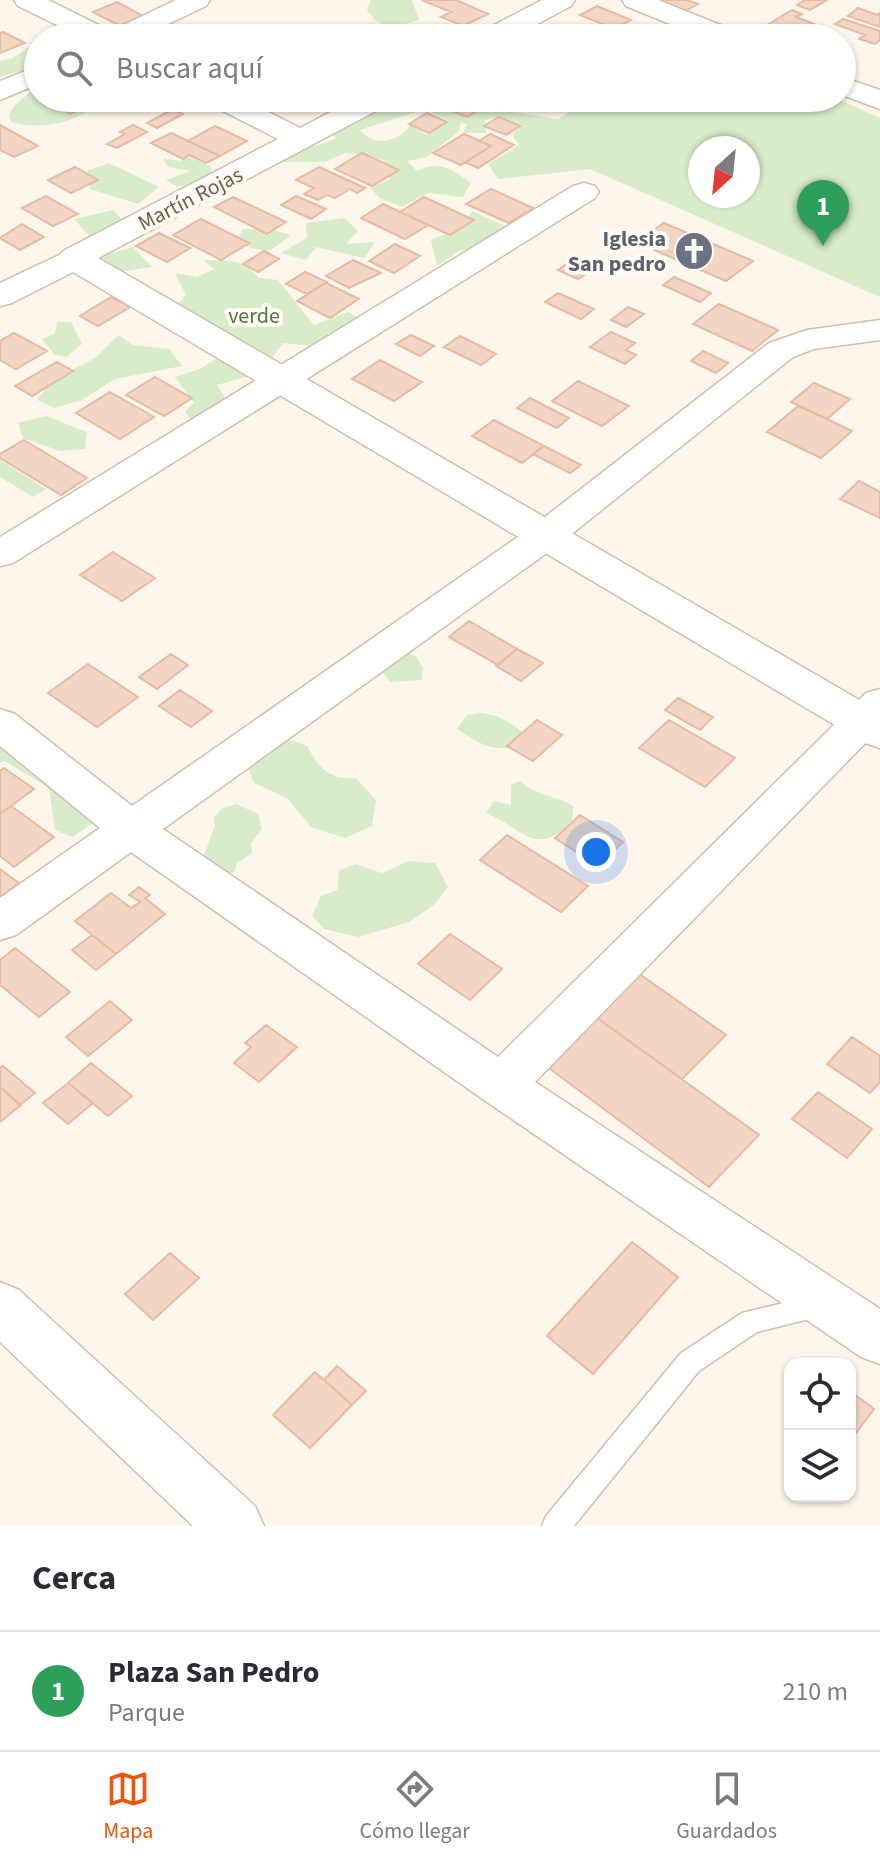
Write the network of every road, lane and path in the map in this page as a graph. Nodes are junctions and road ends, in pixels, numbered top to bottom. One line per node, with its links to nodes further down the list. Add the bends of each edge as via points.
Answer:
1 (27, 0): 5 (street)
2 (197, 0): 6 (street)
3 (562, 0): 7 (street)
4 (635, 0): 8 (street)
5 (76, 24)
6 (146, 24)
7 (517, 24)
8 (694, 24)
9 (24, 80): 10 (street)
10 (0, 91)
11 (856, 91): 12 (street)
12 (880, 100)
13 (246, 112): 15 (street)
14 (353, 112): 15 (street, Martín Rojas)
15 (301, 140): 17 (street, Martín Rojas)
16 (584, 192): 20 (street)
17 (74, 258): 18 (street, Martín Rojas); 20 (street)
18 (0, 296)
19 (880, 330): 21 (street, via 807,340 781,350)
20 (280, 382): 21 (street); 22 (street)
21 (545, 536): 23 (street); 25 (street)
22 (0, 554)
23 (873, 719): 27 (street)
24 (0, 724): 25 (street)
25 (129, 828): 26 (street); 27 (street)
26 (0, 922)
27 (501, 1085): 28 (street)
28 (828, 1304): 30 (street); 32 (lane, via 751,1321 690,1362)
29 (0, 1307): 31 (street)
30 (880, 1339)
31 (235, 1526)
32 (556, 1526)

